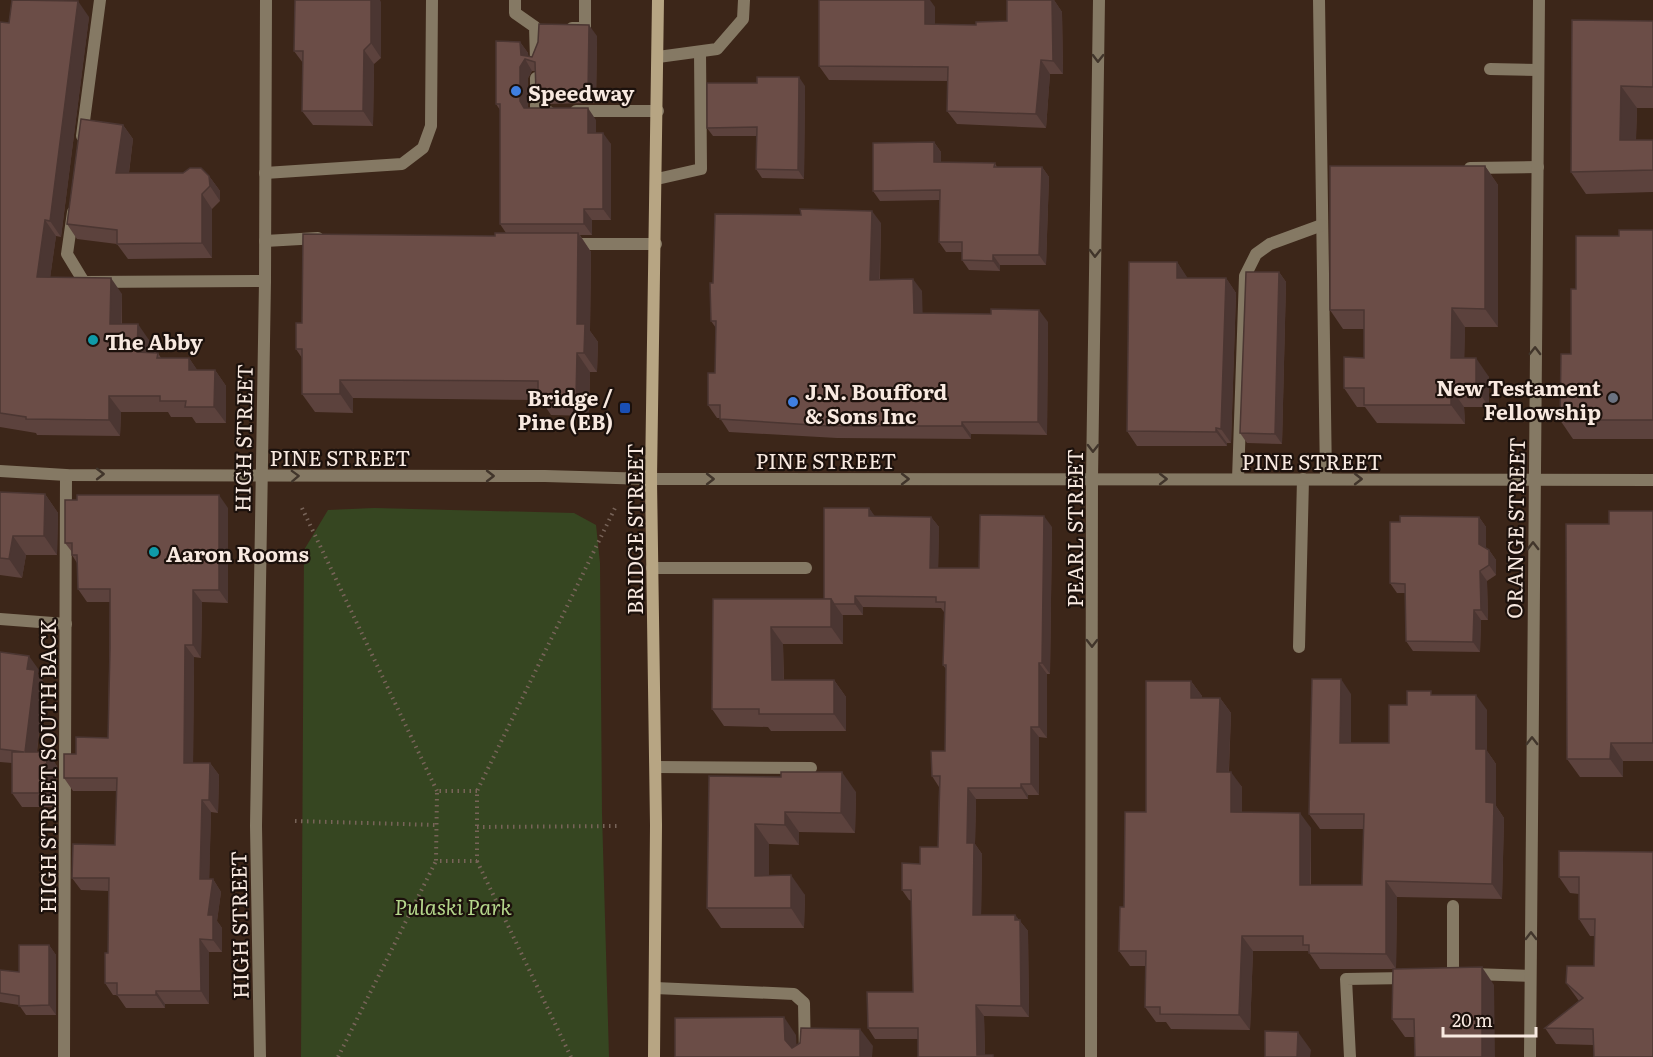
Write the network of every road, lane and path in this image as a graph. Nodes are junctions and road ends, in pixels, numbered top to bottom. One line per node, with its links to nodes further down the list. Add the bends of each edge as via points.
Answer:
1 (100, 0): 19 (street)
2 (266, 0): 22 (street, HIGH STREET)
3 (432, 0): 22 (street, via 431,126 423,148 402,164)
4 (515, 0): 11 (street, via 515,13)
5 (585, 0): 11 (street, via 585,28)
6 (658, 0): 13 (main road, BRIDGE STREET)
7 (744, 0): 12 (street, via 743,19 717,49)
8 (1099, 0): 35 (street, PEARL STREET, one-way to 35)
9 (1319, 0): 25 (street, via 1327,170)
10 (1539, 0): 16 (street, ORANGE STREET)
11 (545, 27): 14 (street)
12 (700, 51): 13 (street); 23 (street, via 701,169)
13 (658, 57): 18 (main road, BRIDGE STREET)
14 (536, 61)
15 (1491, 69): 16 (street)
16 (1538, 70): 20 (street, ORANGE STREET)
17 (536, 78): 18 (street, via 536,112)
18 (658, 111): 23 (main road, BRIDGE STREET)
19 (81, 150)
20 (1538, 167): 21 (street); 39 (street, ORANGE STREET, one-way to 20)
21 (1462, 169)
22 (265, 173): 27 (street, HIGH STREET)
23 (657, 179): 29 (main road, BRIDGE STREET)
24 (75, 196): 30 (street, via 68,254 84,282)
25 (1322, 225): 36 (street, via 1270,244 1256,254 1245,276); 38 (street)
26 (327, 238): 27 (street)
27 (265, 241): 30 (street, HIGH STREET)
28 (551, 243): 29 (street)
29 (656, 244): 34 (main road, BRIDGE STREET)
30 (265, 281): 33 (street, HIGH STREET)
31 (0, 471): 32 (street, PINE STREET)
32 (66, 475): 33 (street, PINE STREET, one-way to 33); 46 (street, HIGH STREET SOUTH BACK)
33 (261, 476): 34 (street, PINE STREET, one-way to 34); 63 (street, HIGH STREET, via 256,826)
34 (651, 479): 35 (street, PINE STREET, one-way to 35); 43 (main road, BRIDGE STREET)
35 (1092, 479): 36 (street, PINE STREET, one-way to 36); 68 (street, PEARL STREET, one-way to 68)
36 (1238, 479): 37 (street, PINE STREET)
37 (1303, 479): 38 (street, PINE STREET); 47 (street)
38 (1326, 479): 39 (street, PINE STREET, one-way to 39)
39 (1533, 479): 40 (street, PINE STREET); 59 (street, ORANGE STREET, one-way to 39)
40 (1653, 480)
41 (302, 508): 50 (path)
42 (615, 508): 51 (path)
43 (652, 568): 44 (street); 48 (main road, BRIDGE STREET)
44 (806, 568)
45 (0, 619): 46 (street)
46 (66, 624): 62 (street, HIGH STREET SOUTH BACK)
47 (1299, 647)
48 (656, 767): 49 (street); 61 (main road, BRIDGE STREET)
49 (812, 768)
50 (437, 791): 51 (path); 53 (path)
51 (477, 791): 55 (path)
52 (295, 821): 53 (path)
53 (437, 825): 56 (path)
54 (618, 826): 55 (path)
55 (477, 827): 57 (path)
56 (436, 861): 57 (path); 64 (path)
57 (477, 861): 65 (path)
58 (1453, 906): 59 (street, via 1448,974)
59 (1530, 976): 70 (street, ORANGE STREET)
60 (1422, 977): 69 (street, via 1346,979)
61 (655, 988): 66 (main road, BRIDGE STREET); 67 (street, via 794,994 804,1003)
62 (64, 1057)
63 (260, 1057)
64 (338, 1057)
65 (572, 1057)
66 (654, 1057)
67 (805, 1057)
68 (1091, 1057)
69 (1350, 1057)
70 (1530, 1057)

